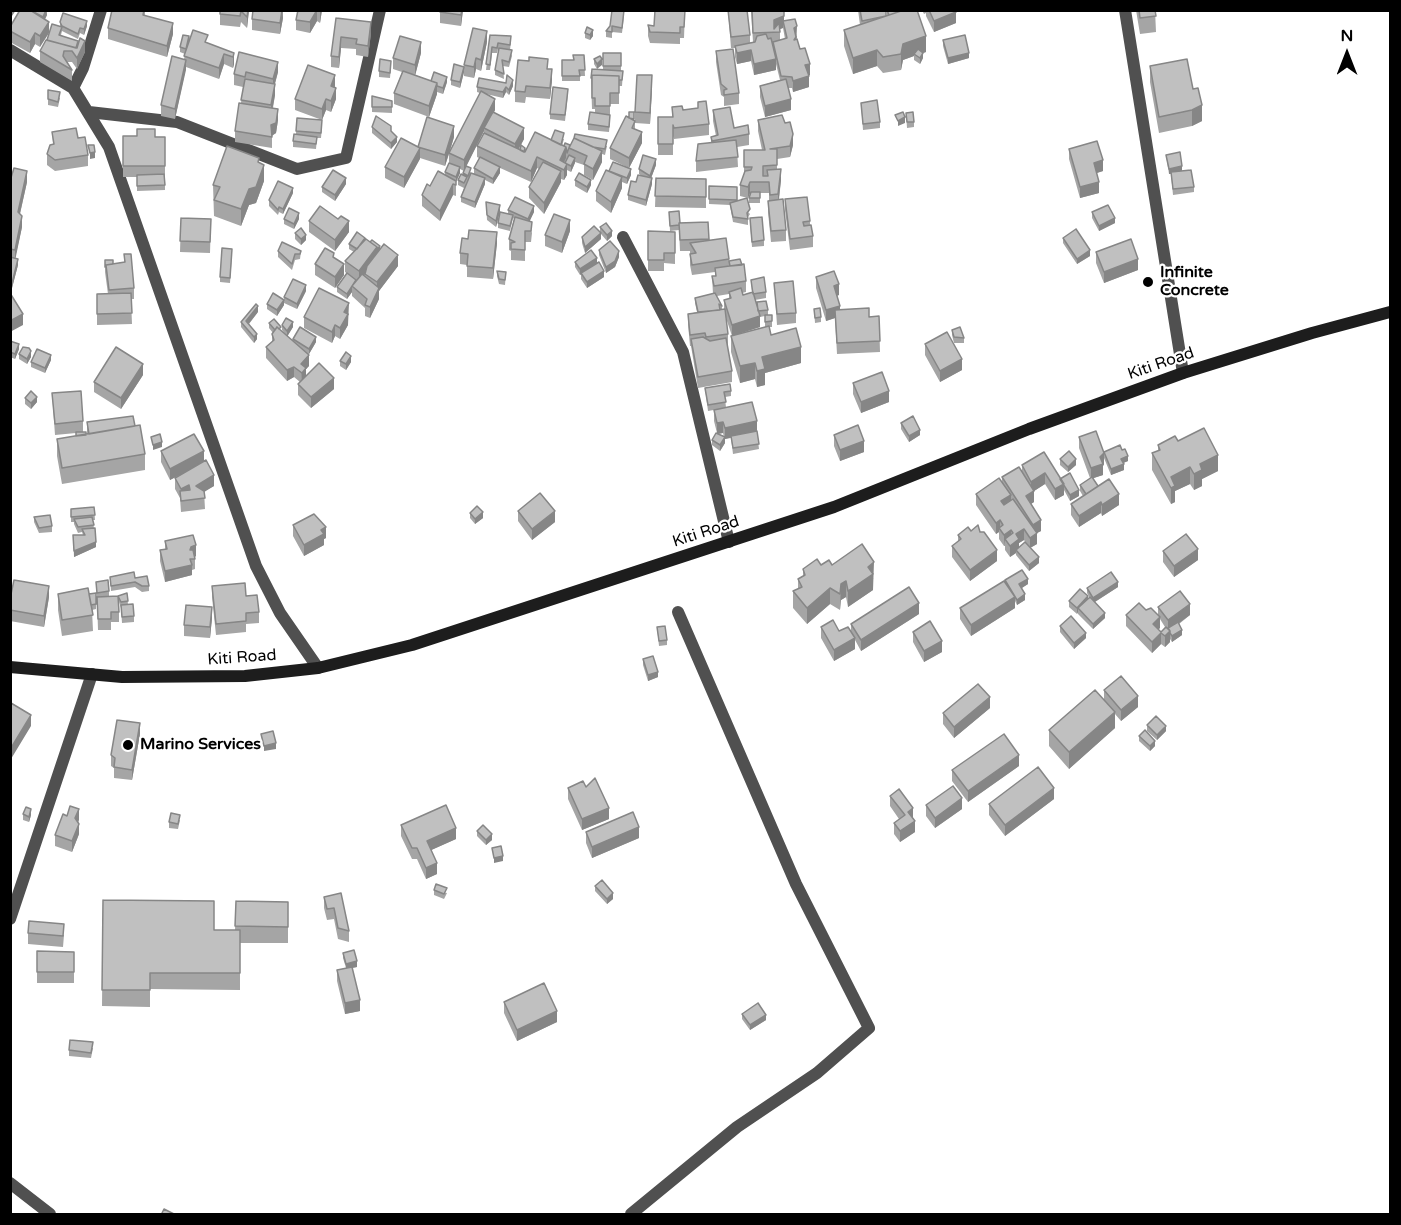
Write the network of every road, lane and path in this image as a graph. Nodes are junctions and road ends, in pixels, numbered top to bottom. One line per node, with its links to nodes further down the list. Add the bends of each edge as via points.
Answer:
1 (101, 10): 5 (street)
2 (380, 10): 6 (street, via 346,158 297,169 177,122)
3 (1125, 10): 9 (street)
4 (10, 50): 5 (street)
5 (73, 88): 6 (street)
6 (89, 112): 13 (street, via 109,147 256,566 280,613)
7 (623, 237): 10 (street, via 683,352)
8 (1390, 312): 9 (street, Kiti Road)
9 (1184, 373): 10 (street, Kiti Road, via 1029,429 834,507)
10 (729, 542): 13 (street, Kiti Road, via 412,645)
11 (678, 612): 18 (street, via 796,884 869,1028 816,1073 737,1127)
12 (10, 667): 14 (street, Kiti Road)
13 (318, 668): 14 (street, Kiti Road, via 179,678)
14 (92, 674): 15 (street)
15 (10, 920)
16 (10, 1183): 17 (street)
17 (50, 1215)
18 (631, 1215)

